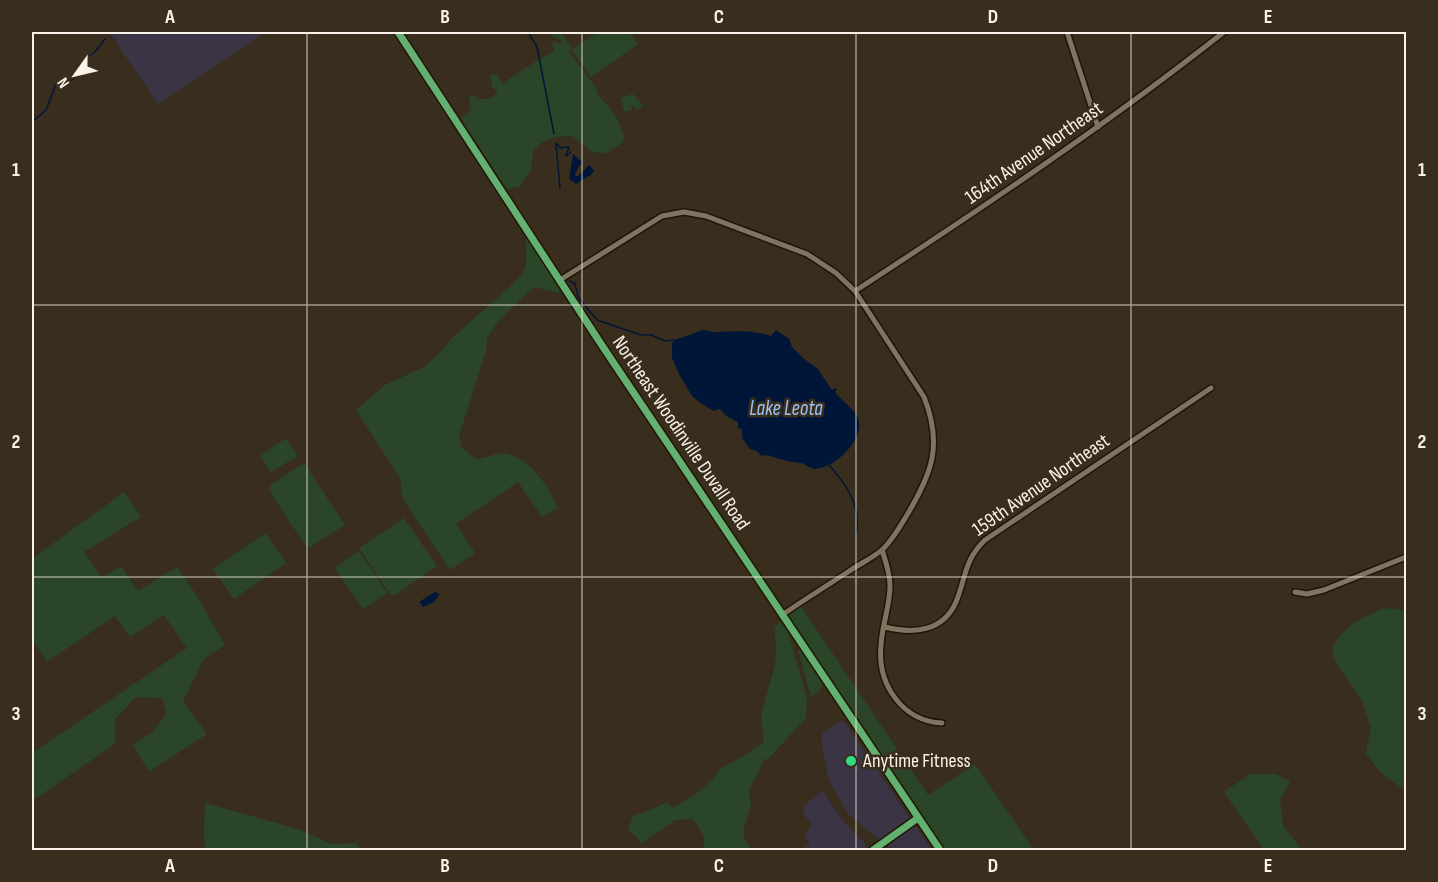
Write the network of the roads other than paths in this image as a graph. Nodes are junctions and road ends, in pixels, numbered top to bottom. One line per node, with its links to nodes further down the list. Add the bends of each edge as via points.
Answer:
1 (398, 32): 5 (main road, Northeast Woodinville Duvall Road)
2 (1067, 32): 4 (street)
3 (1224, 32): 4 (street, 164th Avenue Northeast)
4 (1098, 127): 6 (street, 164th Avenue Northeast)
5 (560, 280): 6 (street, via 662,216 690,212 807,254); 11 (main road, Northeast Woodinville Duvall Road)
6 (855, 291): 8 (street, via 920,390 930,411 934,440 930,471 916,501)
7 (1211, 388): 12 (street, 159th Avenue Northeast, via 985,540 968,562 957,600 945,618 916,632)
8 (882, 550): 11 (street); 12 (street, via 890,586)
9 (1407, 557): 10 (street, via 1324,590)
10 (1295, 592)
11 (782, 615): 14 (main road, Northeast Woodinville Duvall Road)
12 (885, 627): 13 (street, via 880,649 893,697 908,712)
13 (942, 723)
14 (918, 818): 15 (main road); 16 (main road, Northeast Woodinville Duvall Road)
15 (873, 850)
16 (940, 850)

